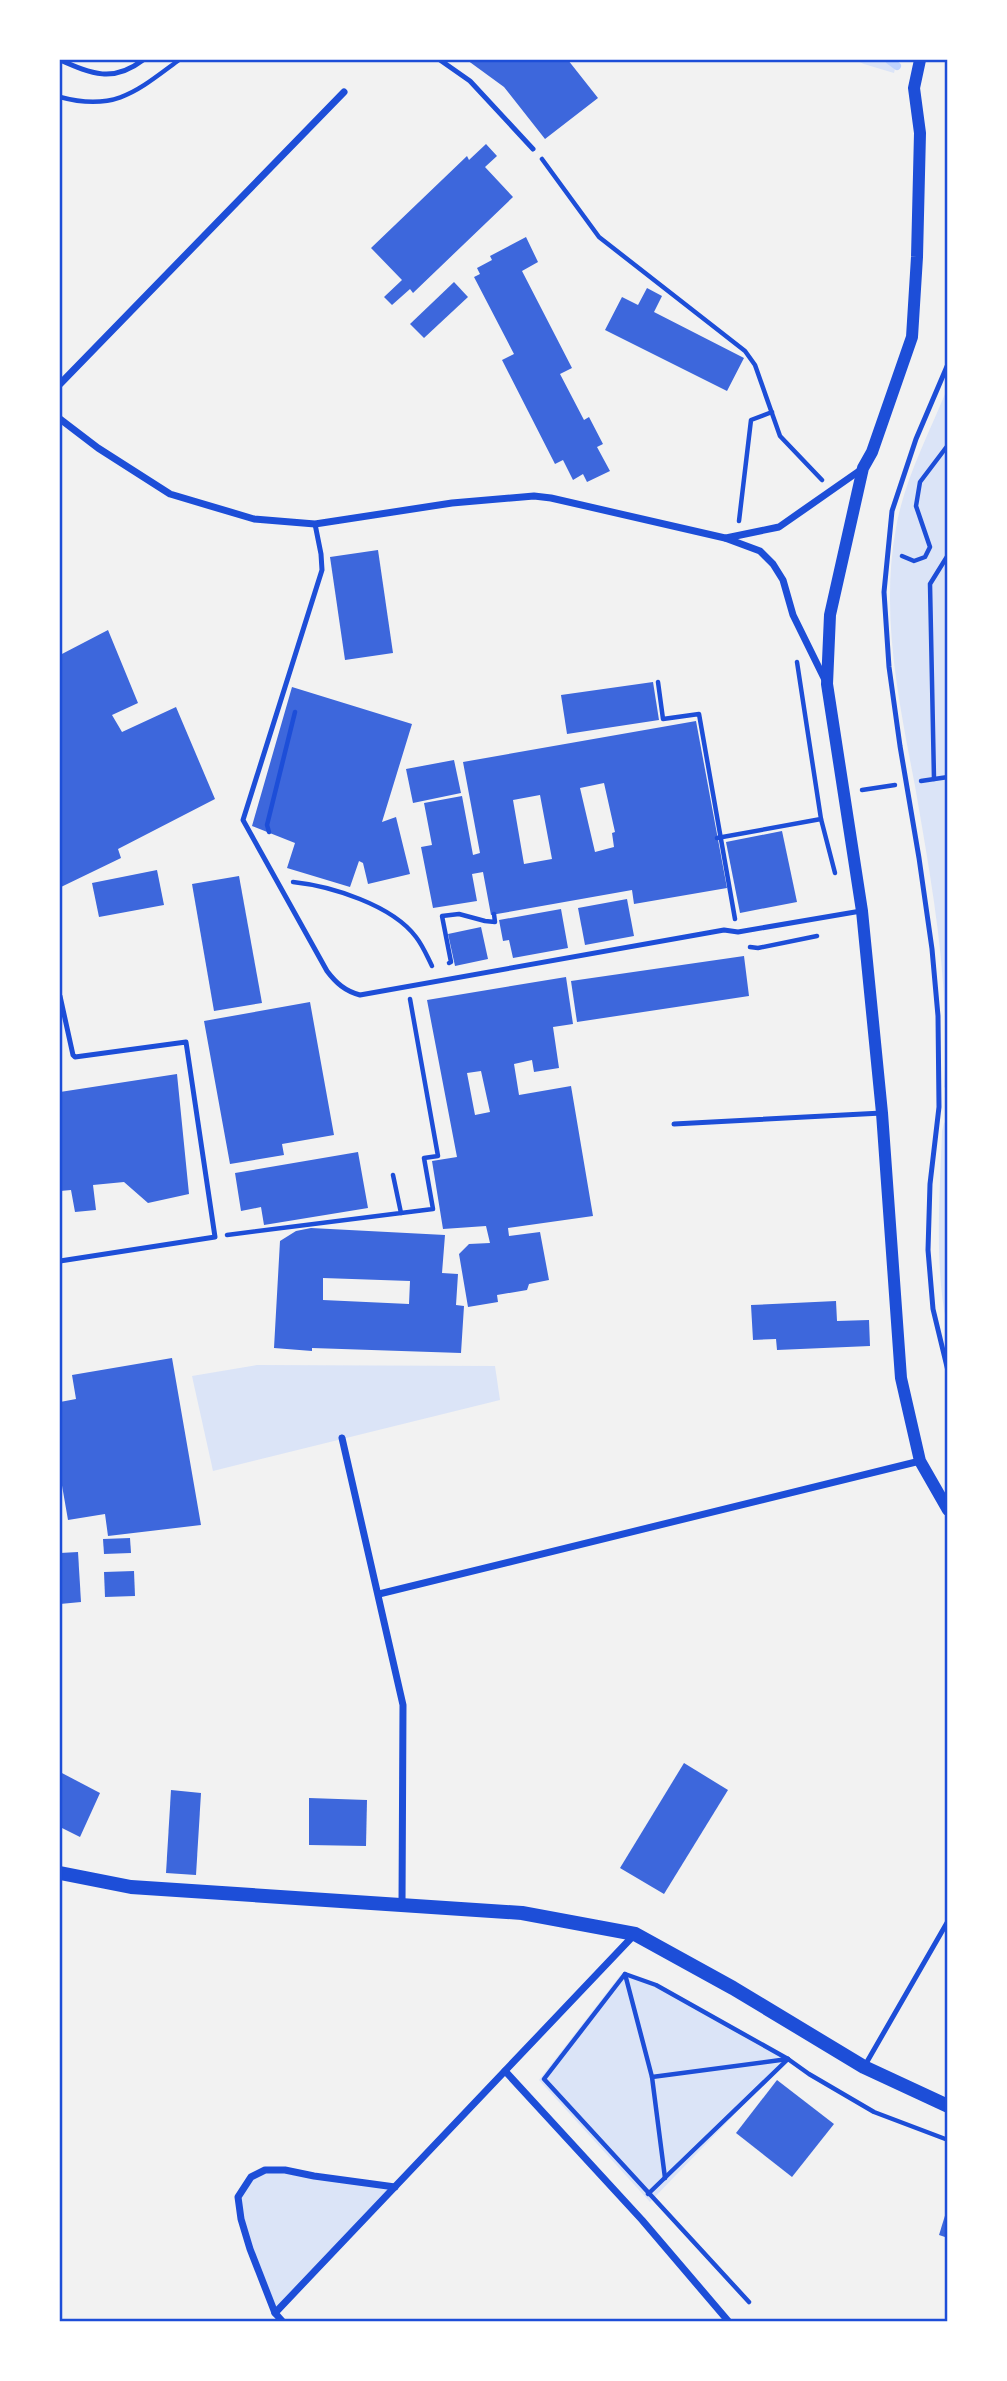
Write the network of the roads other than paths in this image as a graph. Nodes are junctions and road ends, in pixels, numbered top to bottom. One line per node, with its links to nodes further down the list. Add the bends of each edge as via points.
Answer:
1 (60, 60): 2 (lane, via 108,74 124,73)
2 (143, 60)
3 (440, 60): 6 (lane, via 470,81)
4 (920, 60): 10 (street, via 914,88 920,133 912,337)
5 (344, 92): 8 (street)
6 (533, 149)
7 (947, 364): 16 (lane, via 901,478 892,511 884,592 895,707 932,949)
8 (60, 384)
9 (60, 419): 11 (street, via 170,494 254,519)
10 (863, 468): 12 (street, via 779,527); 13 (street, via 830,615)
11 (315, 524): 12 (street, via 534,496); 14 (lane, via 323,570 243,820 333,979 348,992 360,995 724,930 738,932)
12 (725, 538): 13 (street, via 760,551 773,564)
13 (827, 684): 14 (street)
14 (862, 911): 18 (street)
15 (60, 996): 20 (lane, via 75,1057 186,1042 215,1237)
16 (939, 1107): 17 (lane); 21 (lane, via 928,1250 933,1309)
17 (947, 1109)
18 (882, 1113): 19 (lane); 24 (street, via 901,1378)
19 (674, 1124)
20 (60, 1261)
21 (946, 1353): 22 (lane)
22 (947, 1371)
23 (342, 1438): 26 (street)
24 (920, 1461): 25 (street); 26 (street)
25 (947, 1510)
26 (379, 1594): 28 (street, via 402,1705)
27 (60, 1873): 28 (main road, via 131,1887)
28 (402, 1905): 30 (main road, via 522,1913)
29 (947, 1921): 31 (lane)
30 (635, 1934): 31 (main road); 32 (street)
31 (864, 2067): 33 (main road)
32 (505, 2071): 34 (street); 37 (street, via 632,2208)
33 (947, 2106)
34 (395, 2187): 35 (street); 35 (street, via 285,2170 265,2170 251,2177 238,2197 241,2219)
35 (275, 2314): 36 (street)
36 (283, 2322)
37 (729, 2322)

